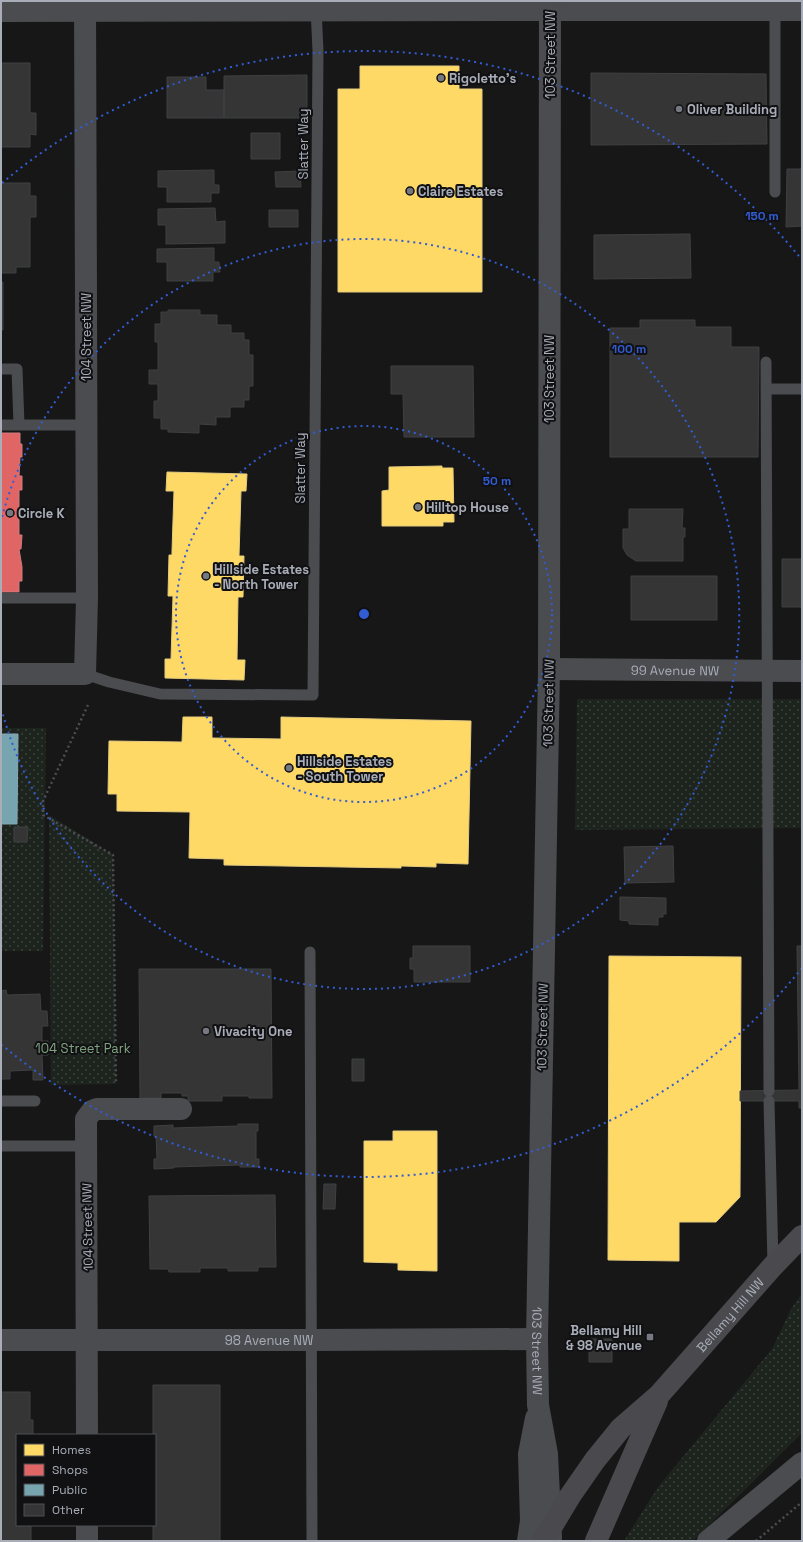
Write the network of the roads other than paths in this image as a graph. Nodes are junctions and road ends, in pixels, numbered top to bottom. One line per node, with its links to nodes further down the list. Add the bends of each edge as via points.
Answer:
1 (21, 6): 2 (street); 7 (street)
2 (85, 6): 3 (street); 15 (street, 104 Street NW)
3 (316, 6): 4 (street); 22 (lane, Slatter Way, via 318,59 313,695 160,694)
4 (550, 6): 5 (street); 18 (street, 103 Street NW)
5 (775, 10): 6 (street); 8 (lane)
6 (802, 10)
7 (1, 11)
8 (774, 192)
9 (766, 362): 11 (lane)
10 (1, 369): 14 (lane, via 16,369)
11 (766, 388): 12 (lane); 19 (lane)
12 (802, 388)
13 (1, 425): 14 (lane)
14 (19, 425): 15 (lane)
15 (86, 425): 17 (street, 104 Street NW)
16 (1, 598): 17 (lane)
17 (87, 598): 22 (street, 104 Street NW)
18 (549, 669): 19 (street, 99 Avenue NW); 32 (street, 103 Street NW)
19 (767, 670): 20 (street, 99 Avenue NW); 30 (lane, via 769,1096)
20 (802, 671)
21 (1, 674): 22 (street)
22 (85, 674)
23 (310, 952): 34 (lane)
24 (1, 1101): 25 (lane)
25 (35, 1101)
26 (182, 1109): 28 (street, 104 Street NW, via 97,1109 86,1119)
27 (1, 1146): 28 (lane)
28 (86, 1146): 31 (street, 104 Street NW)
29 (802, 1236): 30 (main road, Bellamy Hill NW)
30 (773, 1266): 35 (main road, Bellamy Hill NW)
31 (88, 1339): 33 (street, 98 Avenue NW); 34 (street, 98 Avenue NW); 37 (street, 104 Street NW)
32 (537, 1339): 34 (street, 98 Avenue NW); 36 (street, 103 Street NW)
33 (1, 1340)
34 (312, 1340): 42 (lane)
35 (659, 1395): 40 (main road, Bellamy Hill NW, via 621,1428 595,1460 570,1496); 44 (main road, Bellamy Hill NW)
36 (538, 1405): 40 (street, 103 Street NW, via 547,1454); 43 (street, 103 Street NW, via 529,1454 531,1521)
37 (87, 1434)
38 (802, 1463): 45 (street)
39 (87, 1526): 41 (street)
40 (549, 1537)
41 (87, 1541)
42 (312, 1541)
43 (528, 1541)
44 (596, 1541)
45 (708, 1541)

